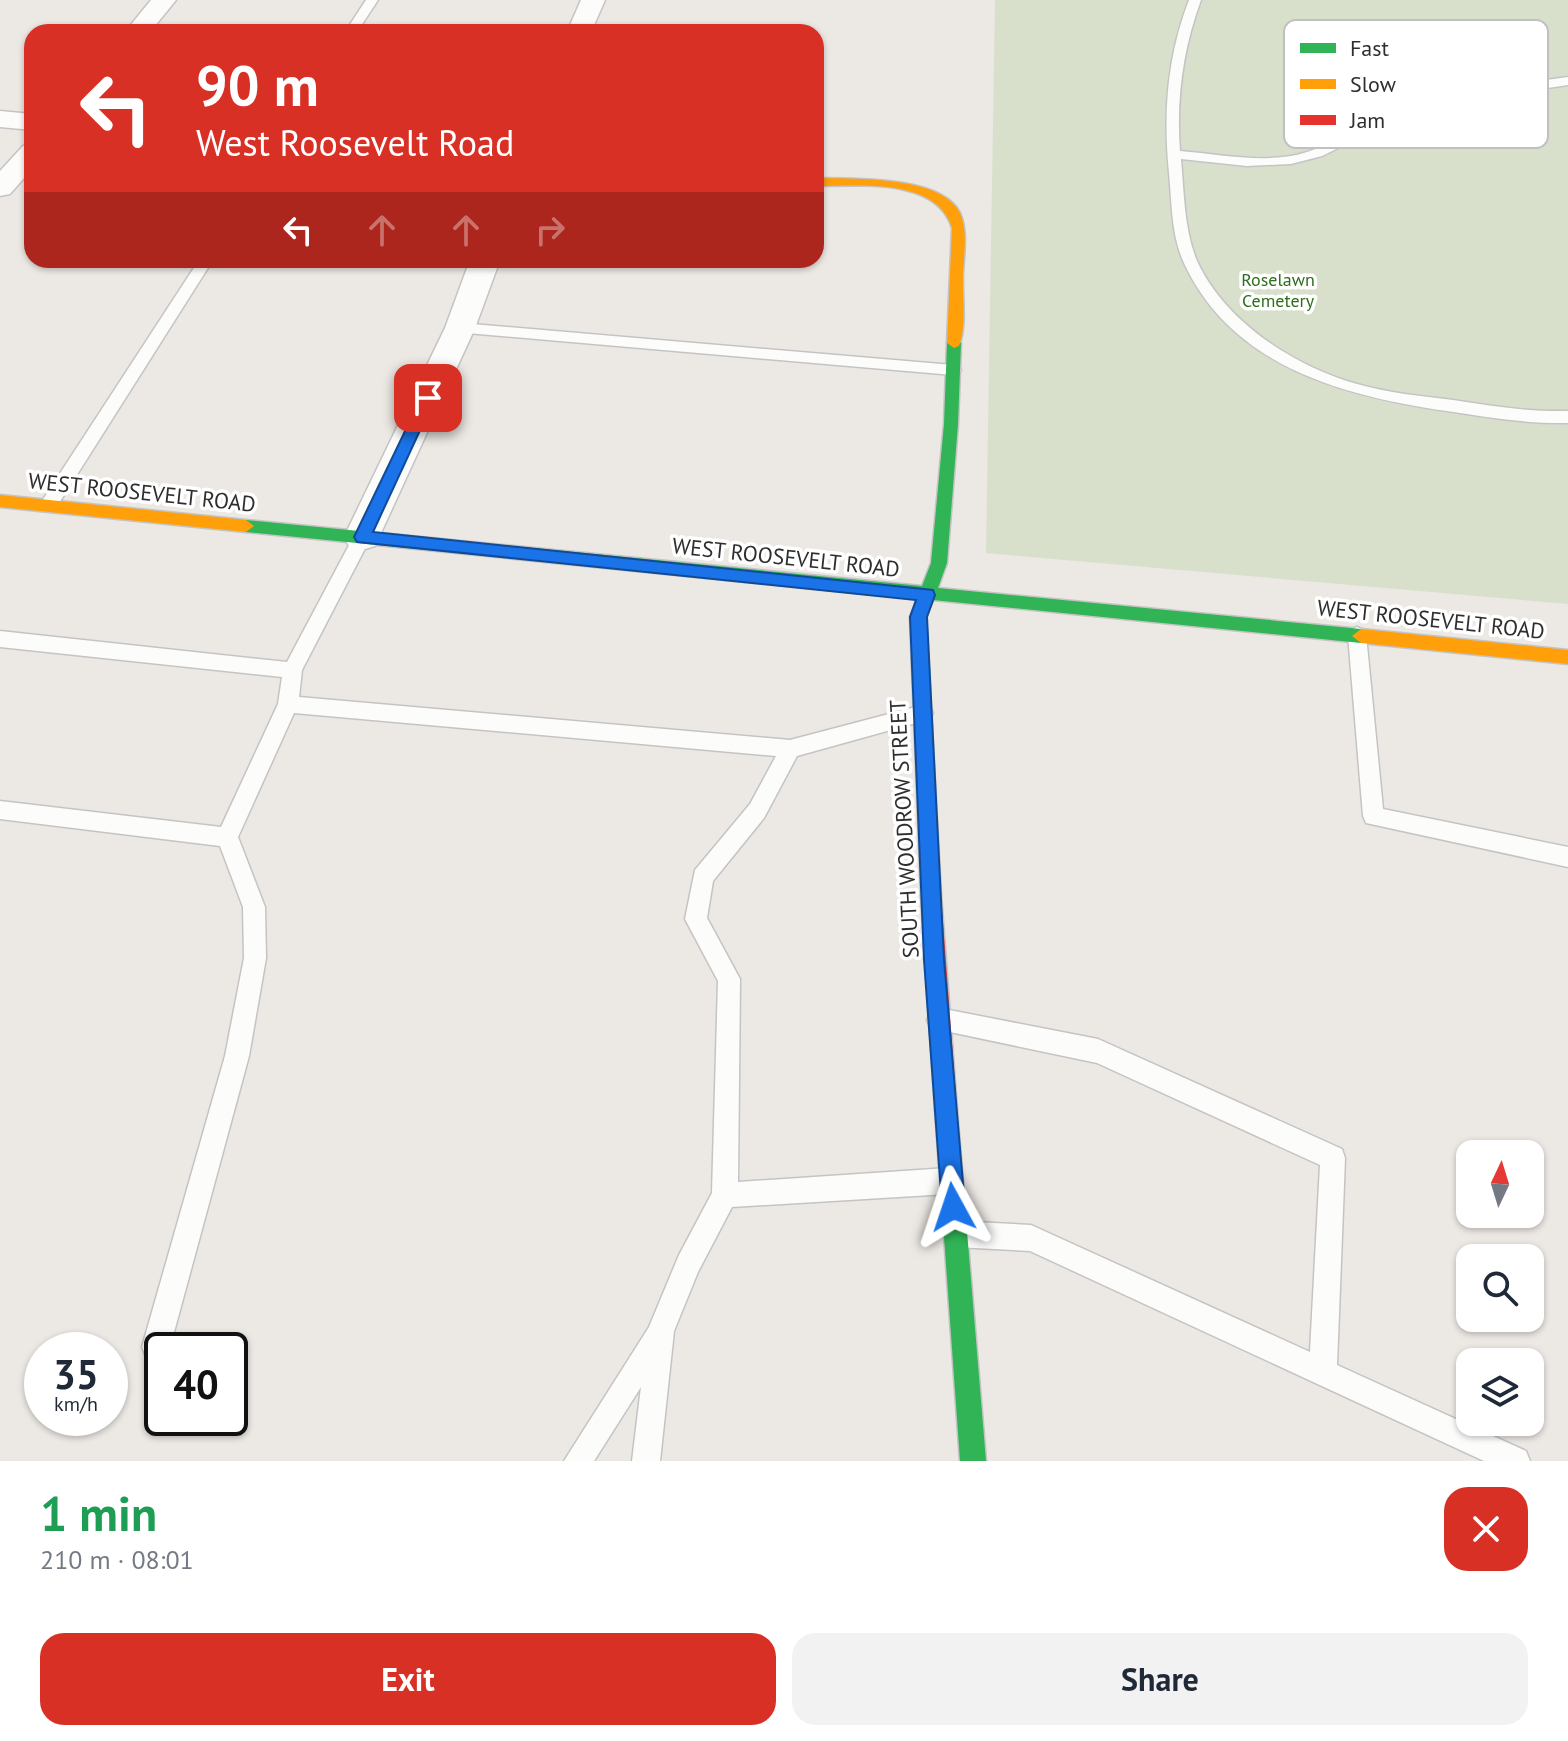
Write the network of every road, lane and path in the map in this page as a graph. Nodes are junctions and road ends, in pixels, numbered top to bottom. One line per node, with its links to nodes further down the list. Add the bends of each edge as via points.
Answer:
1 (164, 0): 5 (street)
2 (372, 0): 6 (lane)
3 (593, 0): 7 (street)
4 (1195, 0): 13 (lane, via 1175,59)
5 (144, 24)
6 (356, 24)
7 (582, 24)
8 (1568, 81): 9 (lane)
9 (1548, 84)
10 (0, 119): 11 (street)
11 (24, 121)
12 (1326, 148): 13 (lane, via 1294,160 1257,162)
13 (1174, 154): 21 (lane, via 1191,263 1218,305 1259,342 1345,386 1512,415)
14 (24, 161): 16 (street)
15 (824, 183): 20 (street, SOUTH WOODROW STREET, via 907,189 953,211 958,228)
16 (0, 188)
17 (201, 268): 23 (lane)
18 (482, 268): 19 (street)
19 (460, 328): 20 (lane); 24 (street)
20 (953, 370): 25 (street, SOUTH WOODROW STREET, via 939,563)
21 (1568, 417)
22 (0, 501): 23 (street, WEST ROOSEVELT ROAD)
23 (48, 506): 24 (street, WEST ROOSEVELT ROAD)
24 (362, 537): 25 (street, WEST ROOSEVELT ROAD); 29 (lane)
25 (927, 595): 26 (street, WEST ROOSEVELT ROAD); 31 (street, SOUTH WOODROW STREET, via 918,617)
26 (1357, 635): 28 (street, WEST ROOSEVELT ROAD); 35 (lane, via 1373,816)
27 (0, 639): 29 (lane)
28 (1568, 657)
29 (292, 670): 30 (lane)
30 (288, 704): 32 (lane); 34 (lane)
31 (923, 713): 32 (lane); 36 (street, SOUTH WOODROW STREET)
32 (790, 749): 38 (lane, via 757,811 703,877 696,919 729,979)
33 (0, 810): 34 (lane)
34 (227, 837): 41 (lane, via 254,907 255,958 237,1056)
35 (1568, 857)
36 (939, 1020): 37 (street, SOUTH WOODROW STREET); 42 (lane, via 1098,1051 1333,1158)
37 (951, 1180): 38 (lane); 39 (street, SOUTH WOODROW STREET)
38 (725, 1195): 40 (lane, via 688,1264)
39 (956, 1234): 42 (lane, via 1031,1238); 45 (street, SOUTH WOODROW STREET)
40 (661, 1331): 43 (lane); 44 (lane)
41 (160, 1332)
42 (1323, 1372): 46 (lane)
43 (578, 1461)
44 (646, 1461)
45 (973, 1461)
46 (1516, 1461)

